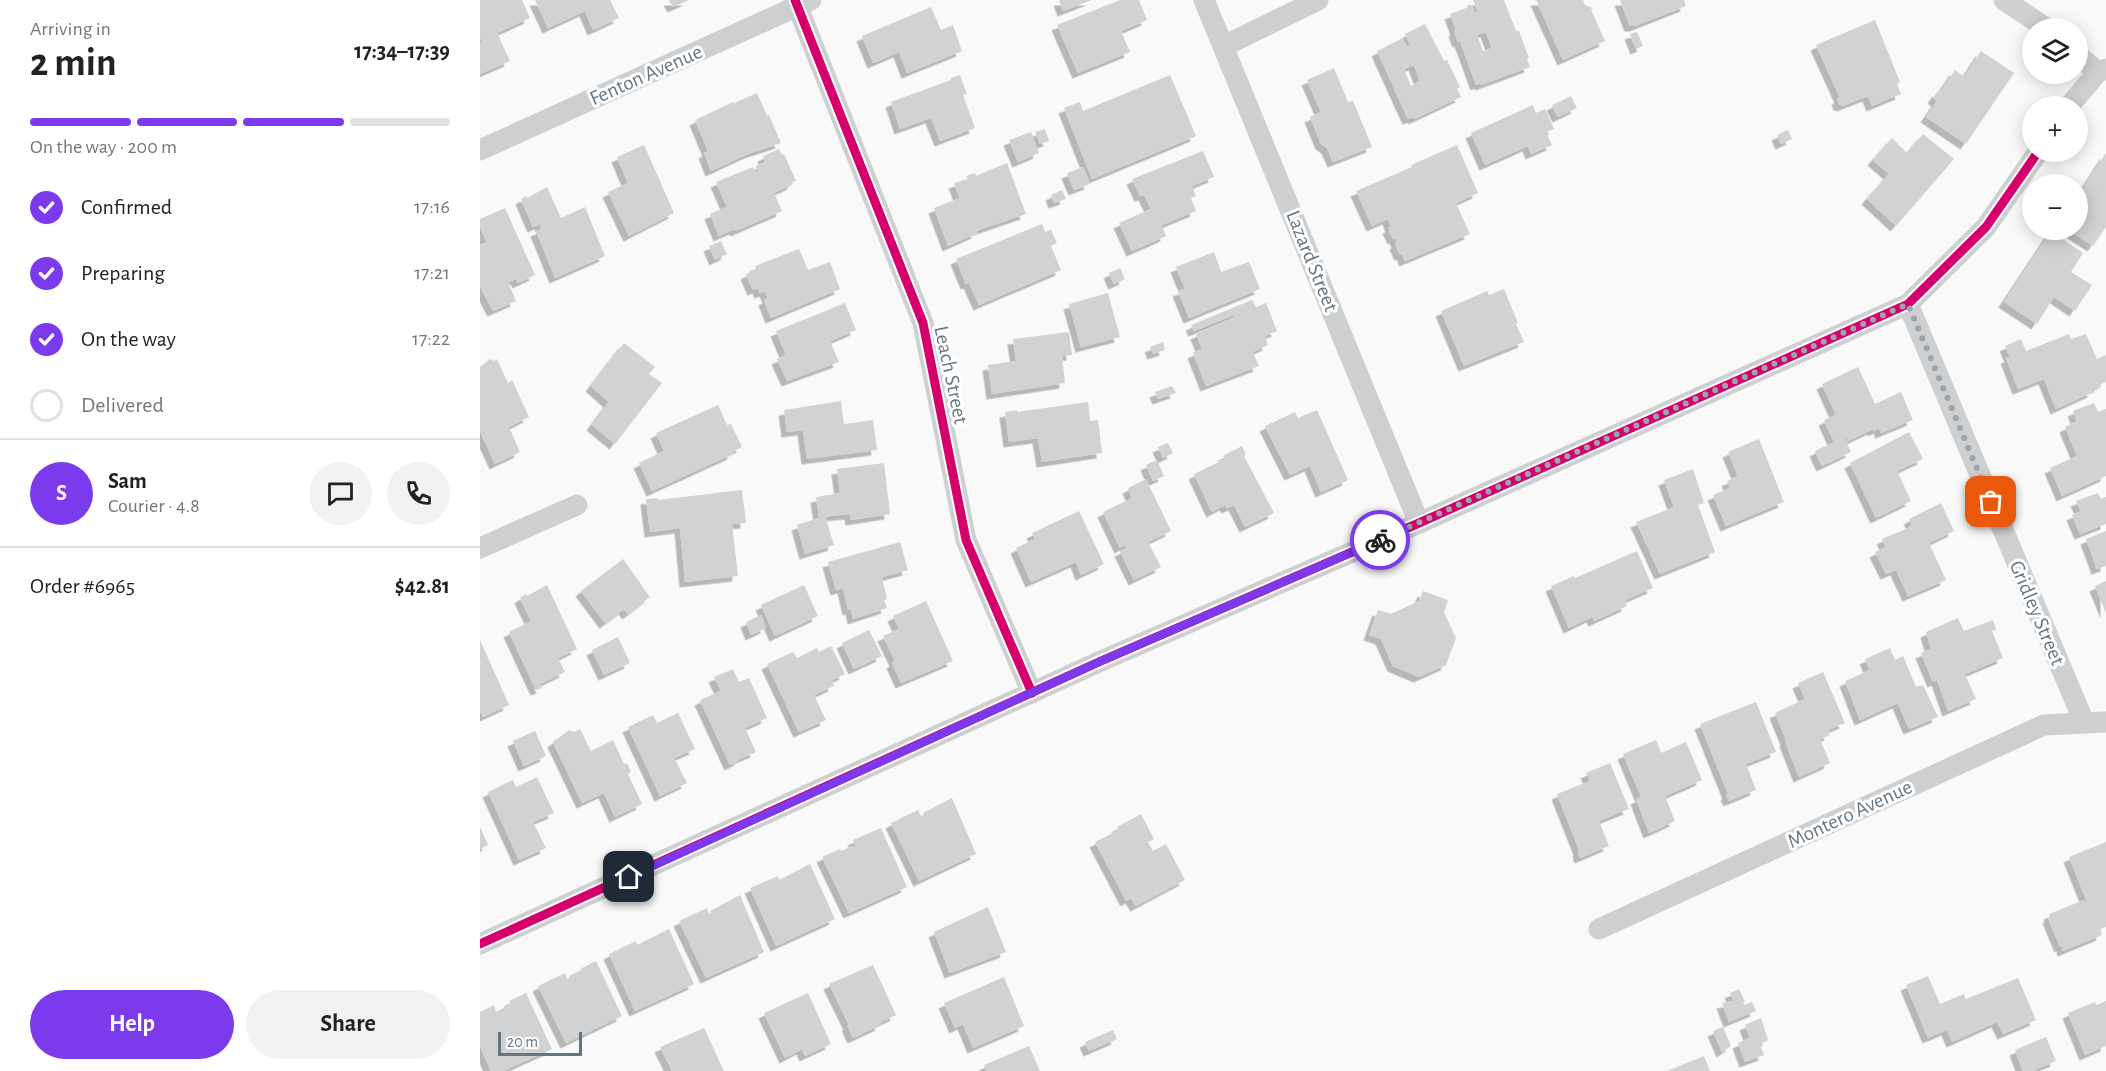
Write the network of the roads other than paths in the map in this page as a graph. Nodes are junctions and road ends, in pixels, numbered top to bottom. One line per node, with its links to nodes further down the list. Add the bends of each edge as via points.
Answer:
1 (1204, 0): 6 (street, Lazard Street)
2 (1318, 0): 6 (street)
3 (2004, 0): 5 (street)
4 (802, 2): 10 (street, Fenton Avenue); 16 (street, Leach Street, via 922,323 966,540)
5 (2031, 18)
6 (1224, 46): 14 (street, Lazard Street)
7 (2088, 62): 8 (street)
8 (2102, 71): 9 (street)
9 (2078, 96)
10 (480, 150)
11 (2031, 162): 12 (street, via 1986,227)
12 (1908, 304): 14 (street); 17 (street, Gridley Street)
13 (577, 505): 15 (street)
14 (1419, 523): 16 (street)
15 (480, 549)
16 (1032, 693): 20 (street)
17 (2084, 722): 18 (street, Montero Avenue); 19 (street, Montero Avenue, via 2044,725)
18 (2106, 722)
19 (1599, 929)
20 (480, 944)

